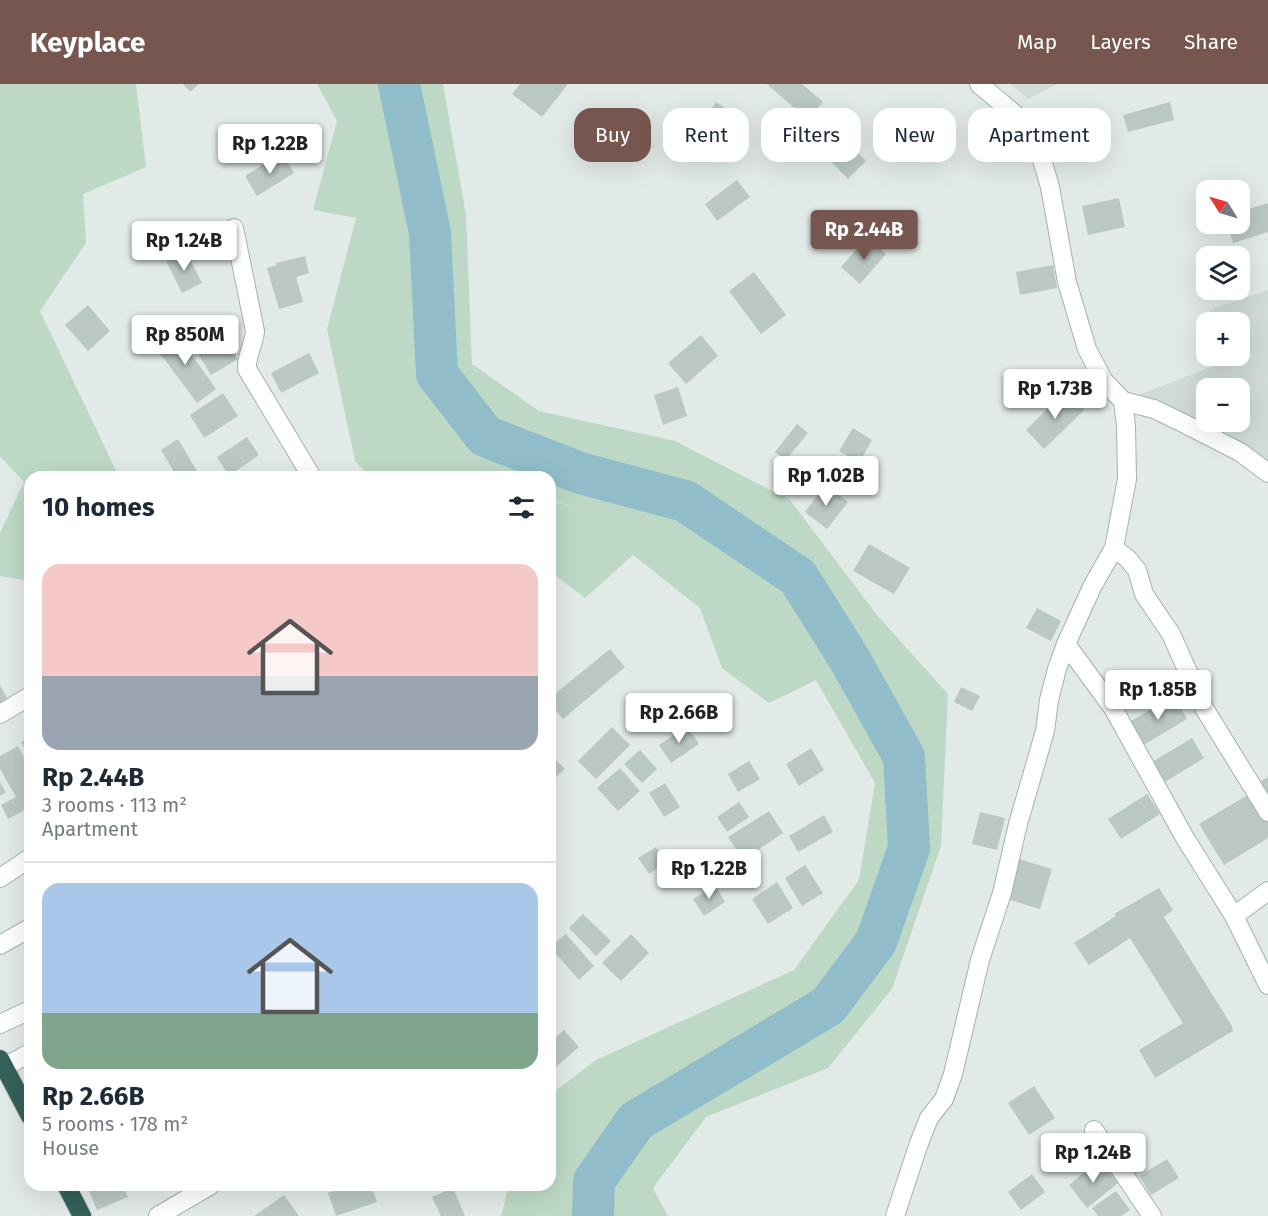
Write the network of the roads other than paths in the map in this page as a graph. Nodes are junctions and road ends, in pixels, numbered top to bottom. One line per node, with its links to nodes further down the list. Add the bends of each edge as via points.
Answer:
1 (979, 84): 3 (street, via 1017,116 1038,146 1050,187 1067,282 1087,349 1103,380)
2 (234, 228): 4 (street, via 255,331 247,369)
3 (1123, 401): 5 (street, via 1154,409 1183,423 1240,452); 6 (street, via 1127,479)
4 (308, 471)
5 (1268, 473)
6 (1114, 548): 7 (street); 10 (street, via 1137,570 1144,594 1171,634 1204,708)
7 (1066, 644): 14 (street, via 1113,708 1185,838); 28 (street, via 953,1074 922,1137)
8 (24, 700): 9 (street)
9 (0, 714)
10 (1268, 812)
11 (24, 862): 12 (street)
12 (0, 878)
13 (1268, 891): 14 (street)
14 (1234, 916): 17 (street)
15 (24, 931): 16 (street)
16 (0, 945)
17 (1268, 985)
18 (24, 1013): 19 (street)
19 (0, 1024)
20 (24, 1055): 21 (street)
21 (2, 1063): 22 (highway)
22 (24, 1105)
23 (1094, 1130): 29 (street)
24 (69, 1191): 26 (highway)
25 (201, 1191): 27 (street)
26 (82, 1216)
27 (158, 1216)
28 (895, 1216)
29 (1152, 1216)

